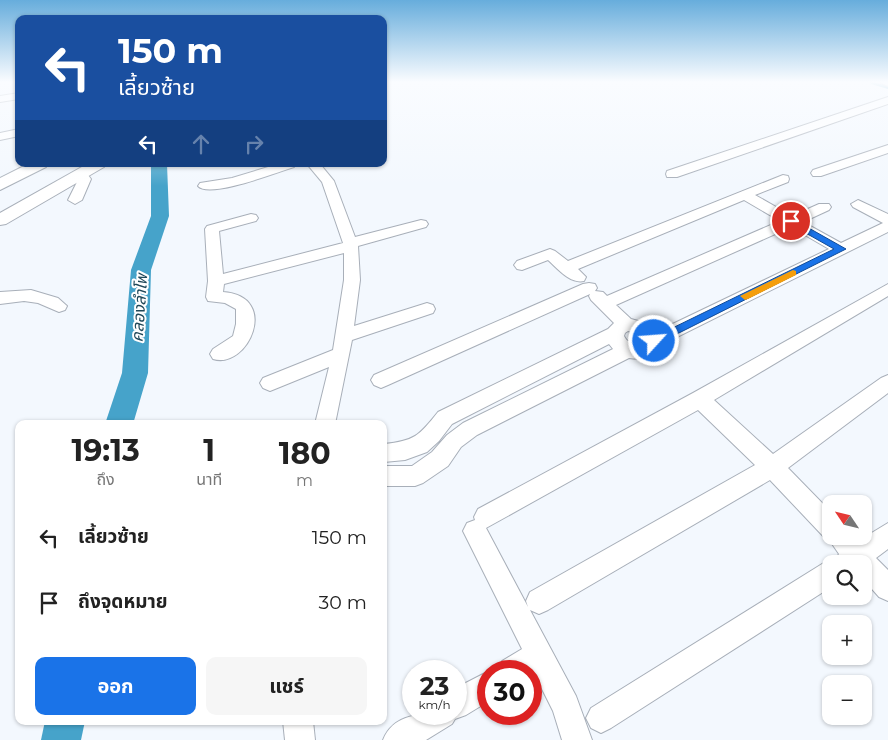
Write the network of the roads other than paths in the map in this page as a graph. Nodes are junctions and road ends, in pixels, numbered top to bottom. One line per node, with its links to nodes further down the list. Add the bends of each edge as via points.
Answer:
1 (840, 117): 12 (street)
2 (15, 133): 3 (street)
3 (0, 137)
4 (888, 149): 11 (street)
5 (15, 166): 10 (main road)
6 (34, 167): 14 (main road)
7 (281, 167): 15 (street, via 234,182)
8 (316, 167): 27 (street, via 328,181)
9 (85, 168): 17 (street, via 85,179); 18 (main road); 22 (main road)
10 (0, 173)
11 (816, 173)
12 (672, 174)
13 (783, 179): 16 (street)
14 (0, 185)
15 (205, 186)
16 (745, 195): 24 (street); 30 (street)
17 (75, 200)
18 (0, 203)
19 (858, 204): 23 (street)
20 (824, 207): 24 (street)
21 (251, 218): 31 (street, via 212,229)
22 (0, 220)
23 (888, 220)
24 (791, 221): 28 (street); 35 (street)
25 (421, 224): 27 (street)
26 (888, 226): 28 (street)
27 (351, 245): 31 (street); 40 (street, via 352,280)
28 (841, 249): 39 (street)
29 (522, 265): 30 (street, via 550,254)
30 (568, 268): 32 (street)
31 (216, 281): 42 (street, via 214,297 228,298 244,306 246,333 232,348)
32 (589, 288): 35 (street); 43 (street)
33 (888, 289): 46 (street)
34 (0, 298): 36 (street, via 23,295 49,298)
35 (604, 303): 38 (street)
36 (59, 306)
37 (427, 309): 40 (street)
38 (621, 329): 39 (street, via 645,329); 41 (street, via 618,343); 48 (street, via 445,418 432,436 410,451)
39 (654, 341): 41 (street, via 646,352)
40 (342, 345): 44 (street); 47 (street)
41 (628, 350): 50 (street, via 470,429 454,441 440,459 415,476)
42 (219, 354)
43 (381, 380)
44 (270, 383)
45 (888, 383): 49 (street)
46 (700, 399): 49 (street); 58 (street, via 481,524)
47 (325, 420)
48 (387, 453)
49 (772, 467): 51 (street); 57 (street)
50 (387, 476)
51 (822, 519)
52 (888, 535): 53 (street)
53 (859, 555)
54 (872, 576): 56 (street)
55 (822, 579): 60 (street)
56 (888, 588)
57 (540, 601)
58 (539, 655): 59 (street); 65 (street, via 566,706)
59 (531, 660)
60 (601, 718)
61 (298, 725): 63 (street)
62 (423, 725): 64 (street)
63 (300, 740)
64 (398, 740)
65 (577, 740)

